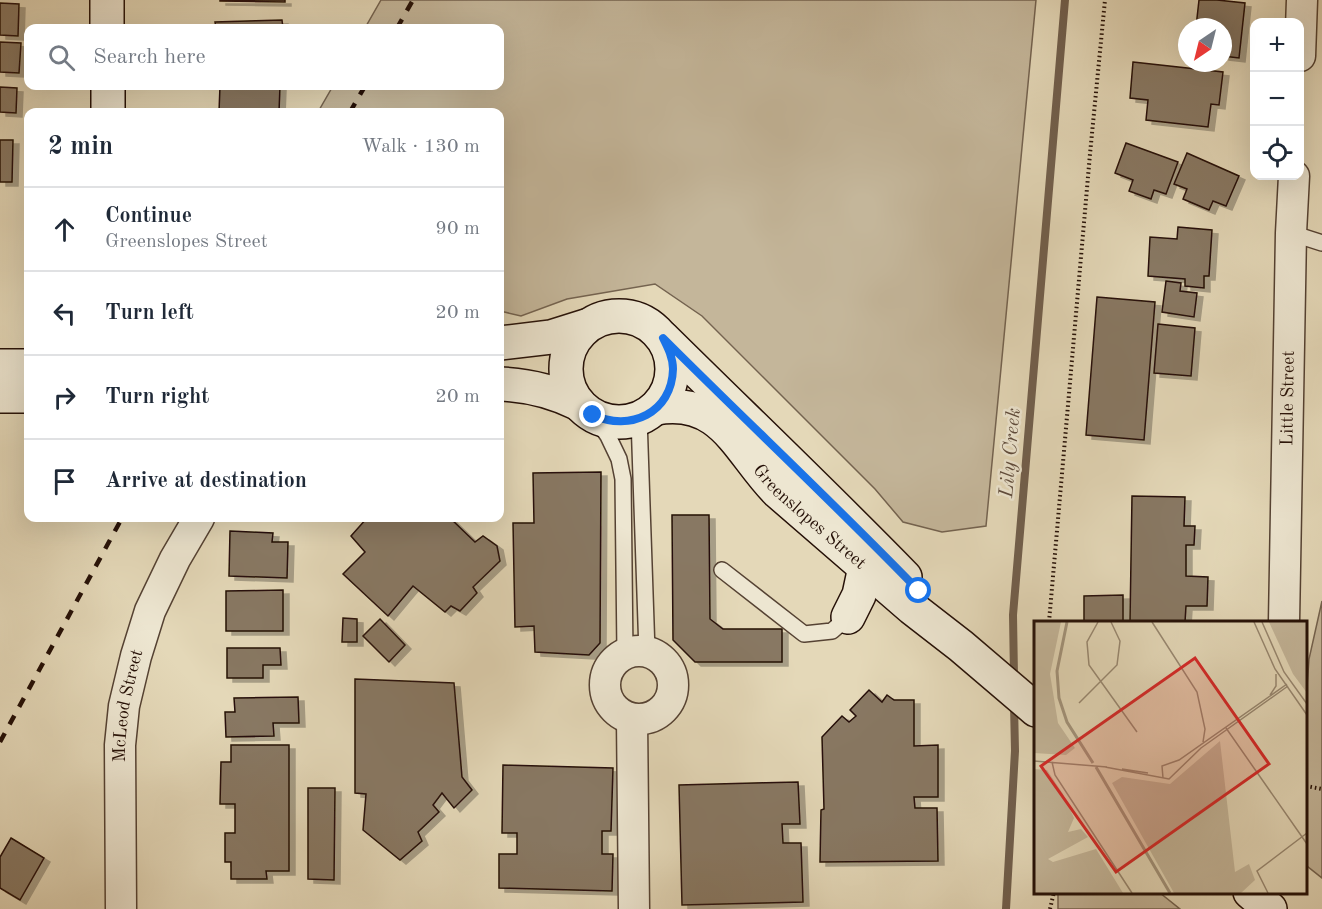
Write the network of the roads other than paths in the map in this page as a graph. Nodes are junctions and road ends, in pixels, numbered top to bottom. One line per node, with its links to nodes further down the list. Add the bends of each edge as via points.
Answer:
1 (107, 0): 4 (street)
2 (1302, 0): 3 (street)
3 (1301, 18)
4 (107, 24)
5 (108, 90): 6 (street)
6 (108, 108)
7 (1294, 180): 8 (street, Little Street)
8 (1292, 233): 9 (lane); 25 (street, Little Street)
9 (1322, 243)
10 (586, 326): 11 (street, via 601,318 636,317); 12 (street, via 537,339); 18 (street, via 567,354 566,372 570,389)
11 (663, 338): 19 (street, via 670,352 672,382 666,396); 20 (street, Greenslopes Street)
12 (504, 343)
13 (0, 366): 14 (street)
14 (24, 366)
15 (504, 384): 18 (street, via 540,388)
16 (0, 396): 17 (street)
17 (24, 396)
18 (586, 409): 19 (street, via 616,422 628,422); 27 (lane, via 608,436 619,459)
19 (648, 413): 22 (street, Greenslopes Street, via 671,405 715,419 771,485); 27 (lane)
20 (762, 436): 22 (street); 26 (street, Greenslopes Street, via 919,591)
21 (197, 522): 31 (street, McLeod Street, via 150,611 124,706 120,746)
22 (864, 567): 24 (street, via 859,595); 26 (street, Greenslopes Street)
23 (722, 570): 24 (lane, via 804,634 832,631)
24 (848, 617)
25 (1284, 621)
26 (961, 646): 28 (street, Greenslopes Street)
27 (636, 653): 29 (street, via 616,659 605,678 613,708); 29 (street, via 657,657 666,665 673,687 671,699 655,716)
28 (1034, 709)
29 (632, 719): 32 (street)
30 (1252, 894): 33 (street)
31 (121, 909)
32 (634, 909)
33 (1270, 909)

